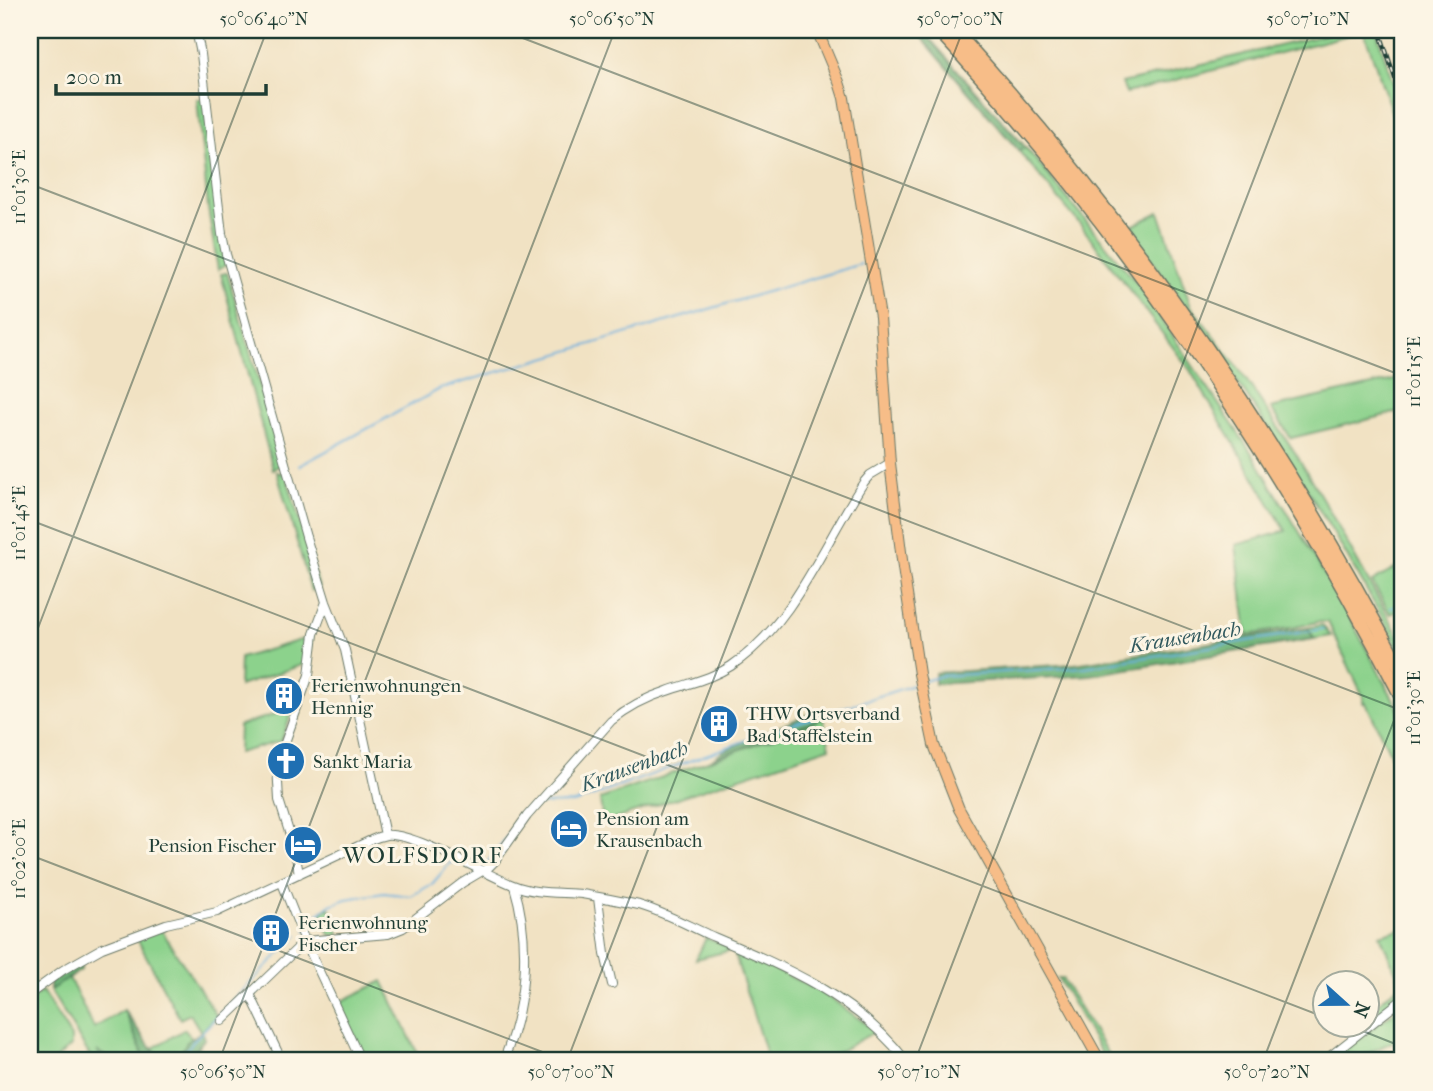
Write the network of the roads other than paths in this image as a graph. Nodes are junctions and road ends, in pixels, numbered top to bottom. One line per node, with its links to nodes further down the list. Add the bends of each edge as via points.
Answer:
1 (196, 30): 6 (street, via 226,254)
2 (817, 30): 5 (main road, via 839,82 867,233 884,347)
3 (938, 30): 8 (highway, via 1061,174 1197,356 1318,544)
4 (954, 30): 7 (highway, via 1069,164 1207,350 1326,536)
5 (890, 463): 10 (street, via 864,482 776,625 722,672 643,699 619,715 527,816 495,862); 25 (main road, via 919,674 942,768 981,850)
6 (326, 602): 9 (street, via 345,650); 11 (street, via 314,634 309,675 277,765 279,800)
7 (1403, 674)
8 (1403, 701)
9 (385, 835): 10 (street, via 411,839); 11 (street)
10 (482, 871): 13 (street); 15 (street, via 388,934)
11 (299, 874): 12 (street)
12 (282, 883): 15 (street); 18 (street, via 216,912 166,924 102,948)
13 (514, 886): 14 (street); 23 (street, via 522,919 520,1009)
14 (598, 898): 16 (street); 24 (street, via 638,905 777,965 833,995 881,1032)
15 (305, 941): 17 (street); 22 (street)
16 (612, 984)
17 (250, 993): 20 (street); 21 (street)
18 (30, 994)
19 (1403, 999): 26 (street)
20 (222, 1021)
21 (282, 1061)
22 (361, 1061)
23 (503, 1061)
24 (906, 1061)
25 (1100, 1061)
26 (1324, 1061)

